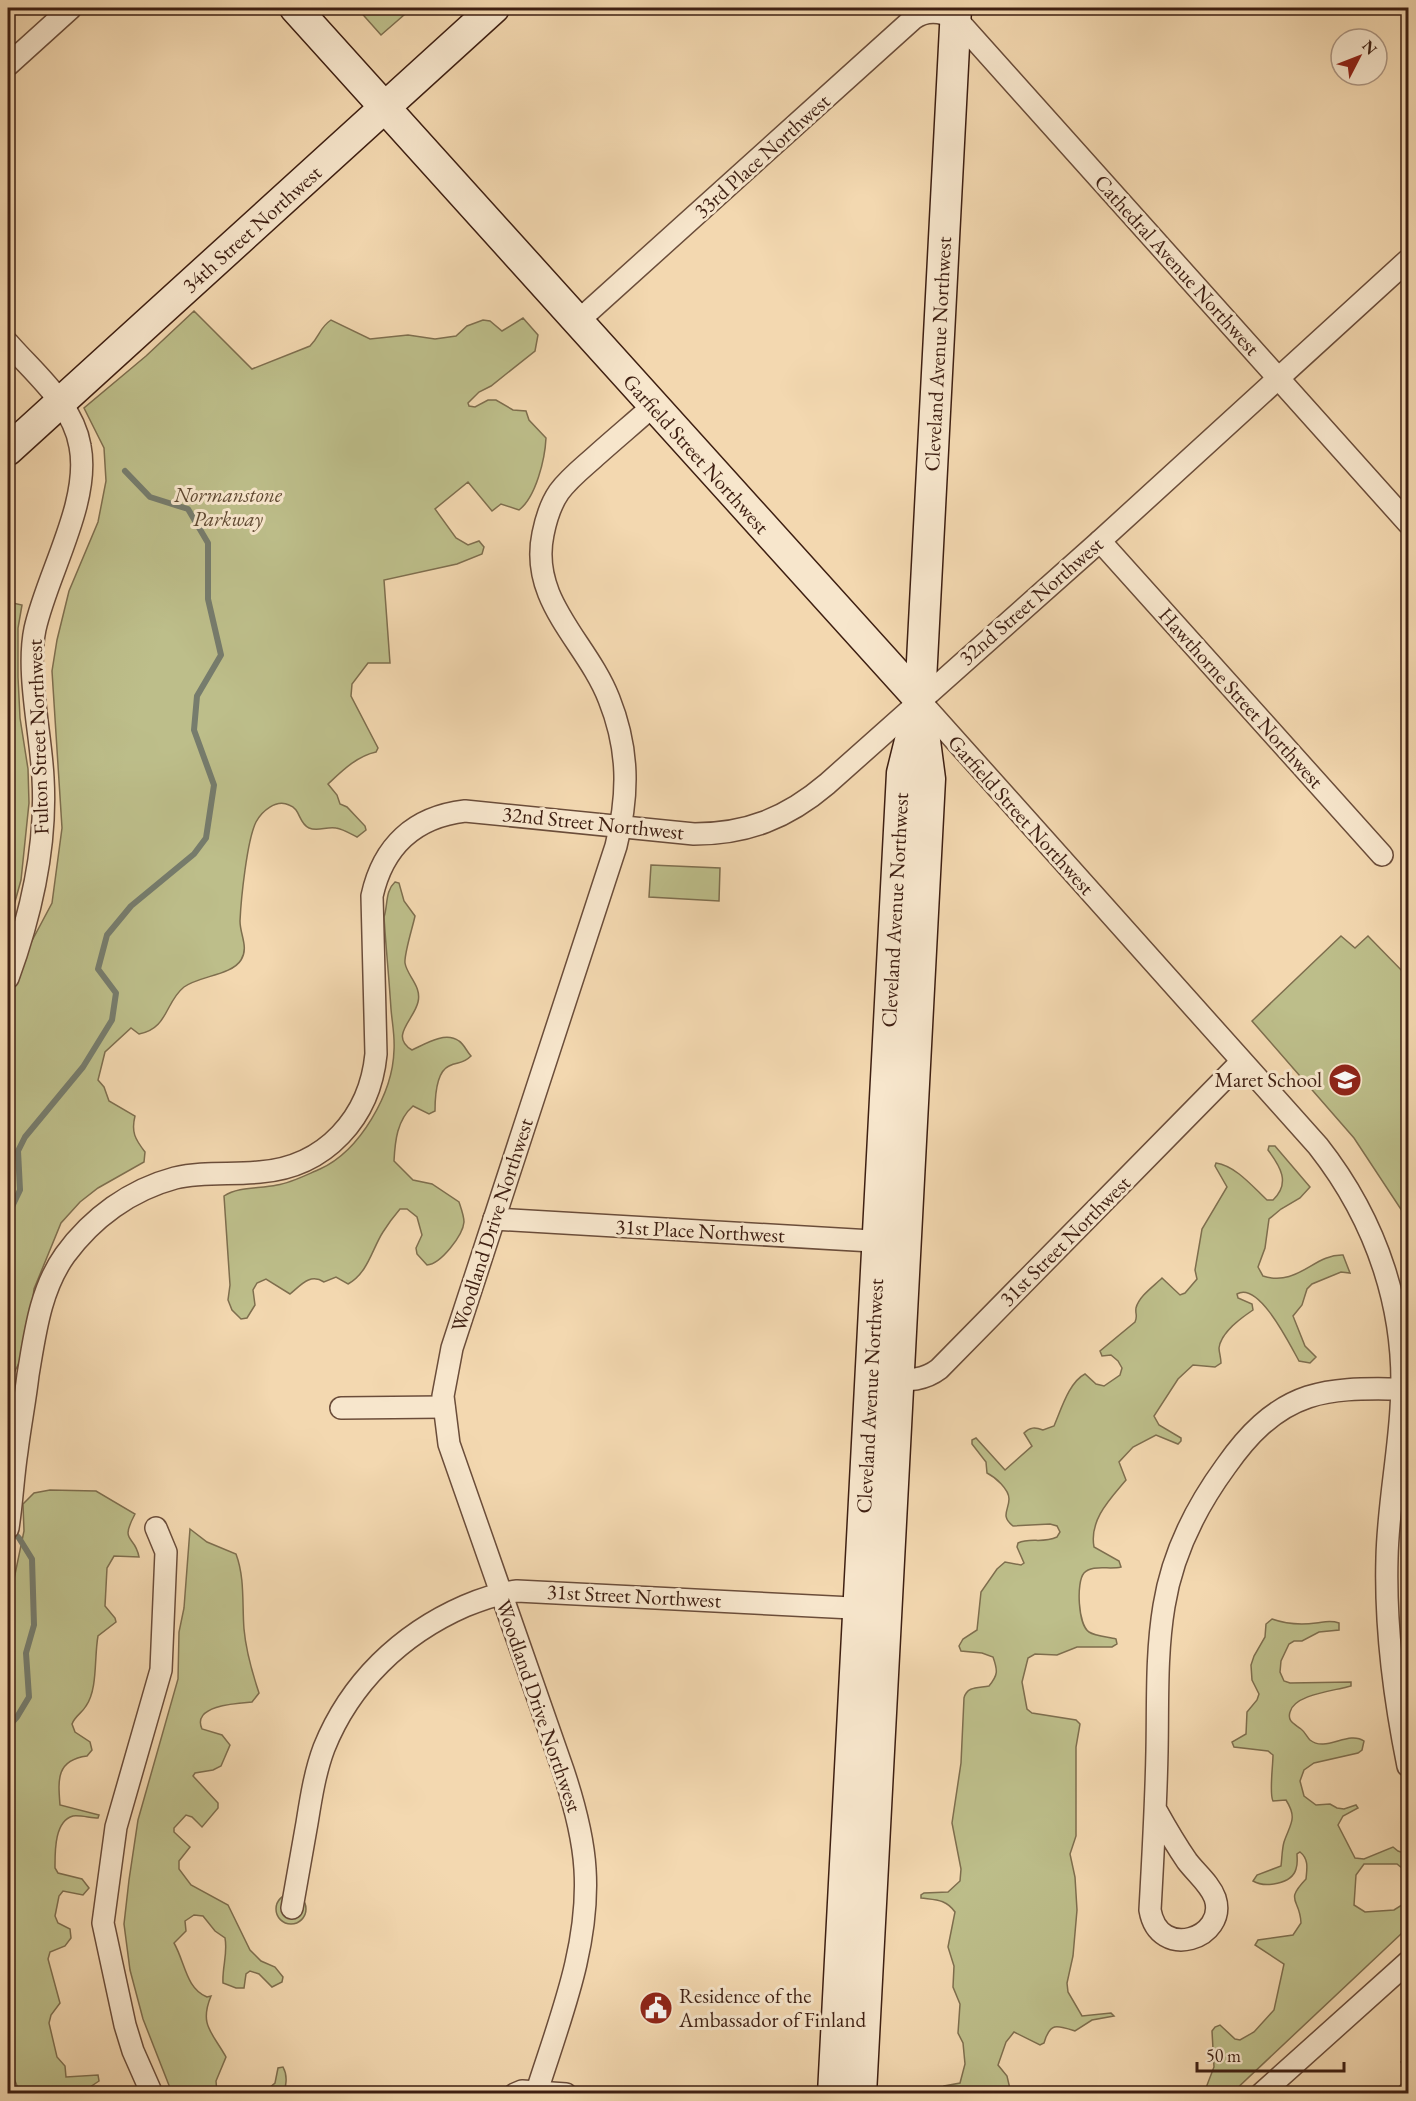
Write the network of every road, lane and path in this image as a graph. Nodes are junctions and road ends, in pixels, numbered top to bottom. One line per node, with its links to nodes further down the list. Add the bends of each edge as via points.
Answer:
1 (71, 8): 5 (street)
2 (295, 8): 6 (main road, Garfield Street Northwest)
3 (494, 8): 6 (main road, 34th Street Northwest)
4 (952, 11): 8 (street, 33rd Place Northwest, via 913,19); 10 (street, Cathedral Avenue Northwest); 16 (main road, Cleveland Avenue Northwest)
5 (8, 65)
6 (385, 108): 8 (main road, Garfield Street Northwest); 11 (main road, 34th Street Northwest)
7 (1408, 260): 10 (street, 32nd Street Northwest)
8 (577, 322): 12 (main road, Garfield Street Northwest)
9 (8, 343): 11 (street, Fulton Street Northwest)
10 (1278, 377): 14 (street, Cathedral Avenue Northwest); 15 (street, 32nd Street Northwest)
11 (60, 402): 13 (main road, 34th Street Northwest); 19 (street, Fulton Street Northwest, via 77,433 82,469 74,510 34,636 43,825 30,905)
12 (653, 406): 16 (main road, Garfield Street Northwest); 17 (street, Woodland Drive Northwest, via 559,492 547,517 541,547 542,577 550,599 597,673 615,714 625,771 626,802)
13 (8, 450)
14 (1408, 523)
15 (1100, 541): 16 (street, 32nd Street Northwest); 18 (street, Hawthorne Street Northwest)
16 (920, 700): 17 (street, 32nd Street Northwest, via 816,793 778,817 716,834); 20 (street, Garfield Street Northwest); 22 (main road, Cleveland Avenue Northwest, via 902,773 905,1000)
17 (621, 826): 21 (street, Woodland Drive Northwest); 28 (street, 32nd Street Northwest, via 465,811 427,820 397,844 379,870 372,896 376,1054 371,1083 354,1120 323,1151 290,1166 258,1173 206,1173 167,1180 125,1199 91,1225 60,1262 44,1300 32,1348)
18 (1382, 855)
19 (8, 978)
20 (1241, 1062): 23 (street, 31st Street Northwest, via 939,1369 921,1379); 24 (street, Garfield Street Northwest, via 1318,1146 1344,1181 1366,1221 1383,1263 1396,1315)
21 (494, 1219): 22 (street, 31st Place Northwest); 25 (street, Woodland Drive Northwest, via 451,1354)
22 (892, 1242): 23 (main road, Cleveland Avenue Northwest)
23 (884, 1380): 32 (main road, Cleveland Avenue Northwest)
24 (1402, 1389): 33 (street, Garfield Street Northwest, via 1387,1587 1393,1680); 34 (street, via 1332,1391 1280,1410 1245,1440 1216,1479 1184,1539 1162,1616)
25 (444, 1407): 26 (street); 31 (street, Woodland Drive Northwest, via 449,1444)
26 (341, 1408)
27 (8, 1422): 28 (street)
28 (17, 1451): 29 (street, 32nd Street Northwest)
29 (9, 1521)
30 (156, 1528): 39 (street, via 166,1552 161,1670 116,1827 103,1923 125,2025)
31 (500, 1593): 32 (street, 31st Street Northwest, via 537,1591); 36 (street, 31st Street Northwest, via 456,1610 416,1632 375,1668 349,1700 319,1763); 38 (street, Woodland Drive Northwest, via 568,1785 585,1870 581,1943)
32 (873, 1609): 35 (main road, Cleveland Avenue Northwest)
33 (1408, 1766)
34 (1156, 1810): 34 (street, via 1152,1921 1167,1936 1191,1940 1210,1926 1216,1900)
35 (860, 1860): 42 (main road, Cleveland Avenue Northwest); 43 (main road, Cleveland Avenue Northwest)
36 (292, 1908)
37 (1408, 1962): 44 (street)
38 (536, 2093): 40 (street); 41 (street)
39 (152, 2094)
40 (514, 2094)
41 (566, 2094)
42 (833, 2094)
43 (861, 2094)
44 (1261, 2094)

